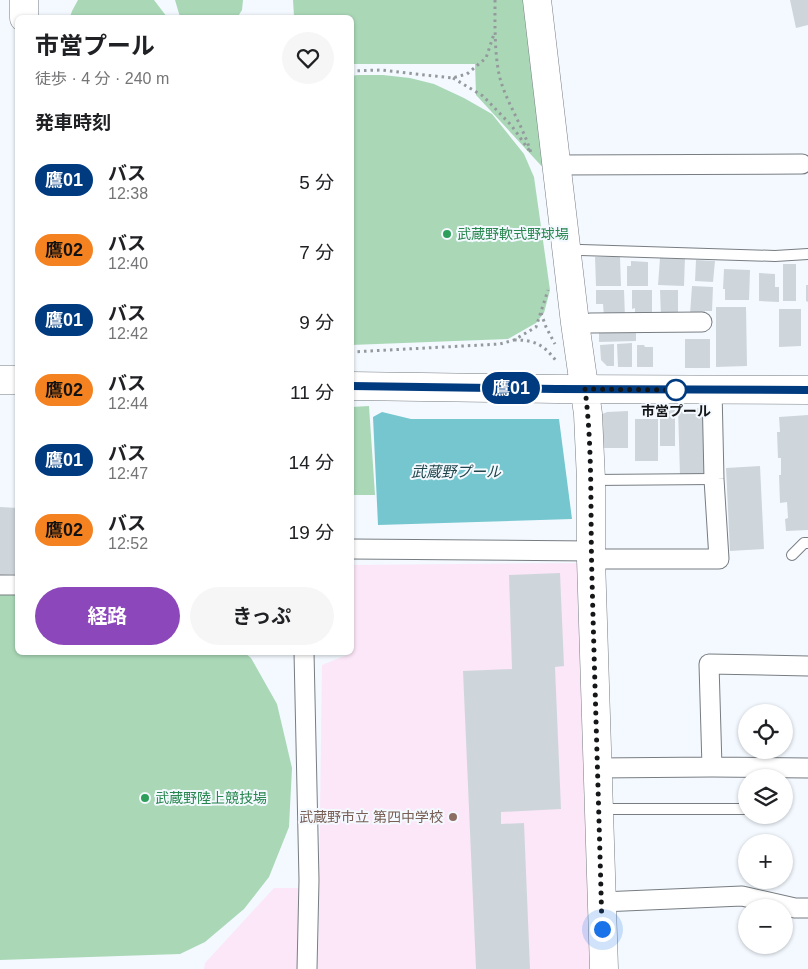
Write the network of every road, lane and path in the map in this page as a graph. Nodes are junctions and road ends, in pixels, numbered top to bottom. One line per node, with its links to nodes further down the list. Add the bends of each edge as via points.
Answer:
1 (24, 0): 4 (street)
2 (495, 0): 5 (path)
3 (537, 0): 9 (street)
4 (24, 15)
5 (495, 31): 7 (path, via 486,58 467,74); 7 (path, via 502,86 532,154 511,125 483,96)
6 (354, 72): 7 (path, via 381,70)
7 (452, 78)
8 (802, 164): 9 (street)
9 (557, 165): 21 (street)
10 (581, 250): 11 (lane, via 775,256)
11 (808, 254)
12 (548, 282): 15 (path, via 536,327)
13 (702, 322): 14 (street)
14 (590, 323)
15 (514, 340): 16 (path, via 500,344); 17 (path, via 529,340 543,346)
16 (354, 352)
17 (562, 367)
18 (0, 380): 19 (street)
19 (15, 380)
20 (354, 386): 21 (street)
21 (585, 389): 22 (street); 25 (street)
22 (712, 390): 23 (street); 24 (street)
23 (808, 390)
24 (714, 479): 25 (lane); 28 (street, via 719,559)
25 (590, 480): 28 (street)
26 (808, 543): 29 (lane)
27 (354, 549): 28 (street)
28 (591, 555): 35 (street)
29 (792, 555)
30 (0, 585): 31 (street)
31 (15, 585)
32 (304, 655): 41 (street, via 309,880)
33 (808, 666): 34 (street, via 709,664)
34 (712, 766): 35 (street); 36 (street)
35 (597, 768): 37 (street)
36 (808, 768)
37 (599, 809): 38 (lane); 39 (street)
38 (738, 809)
39 (601, 902): 40 (street, via 742,896); 42 (street)
40 (808, 908)
41 (307, 969)
42 (604, 969)

